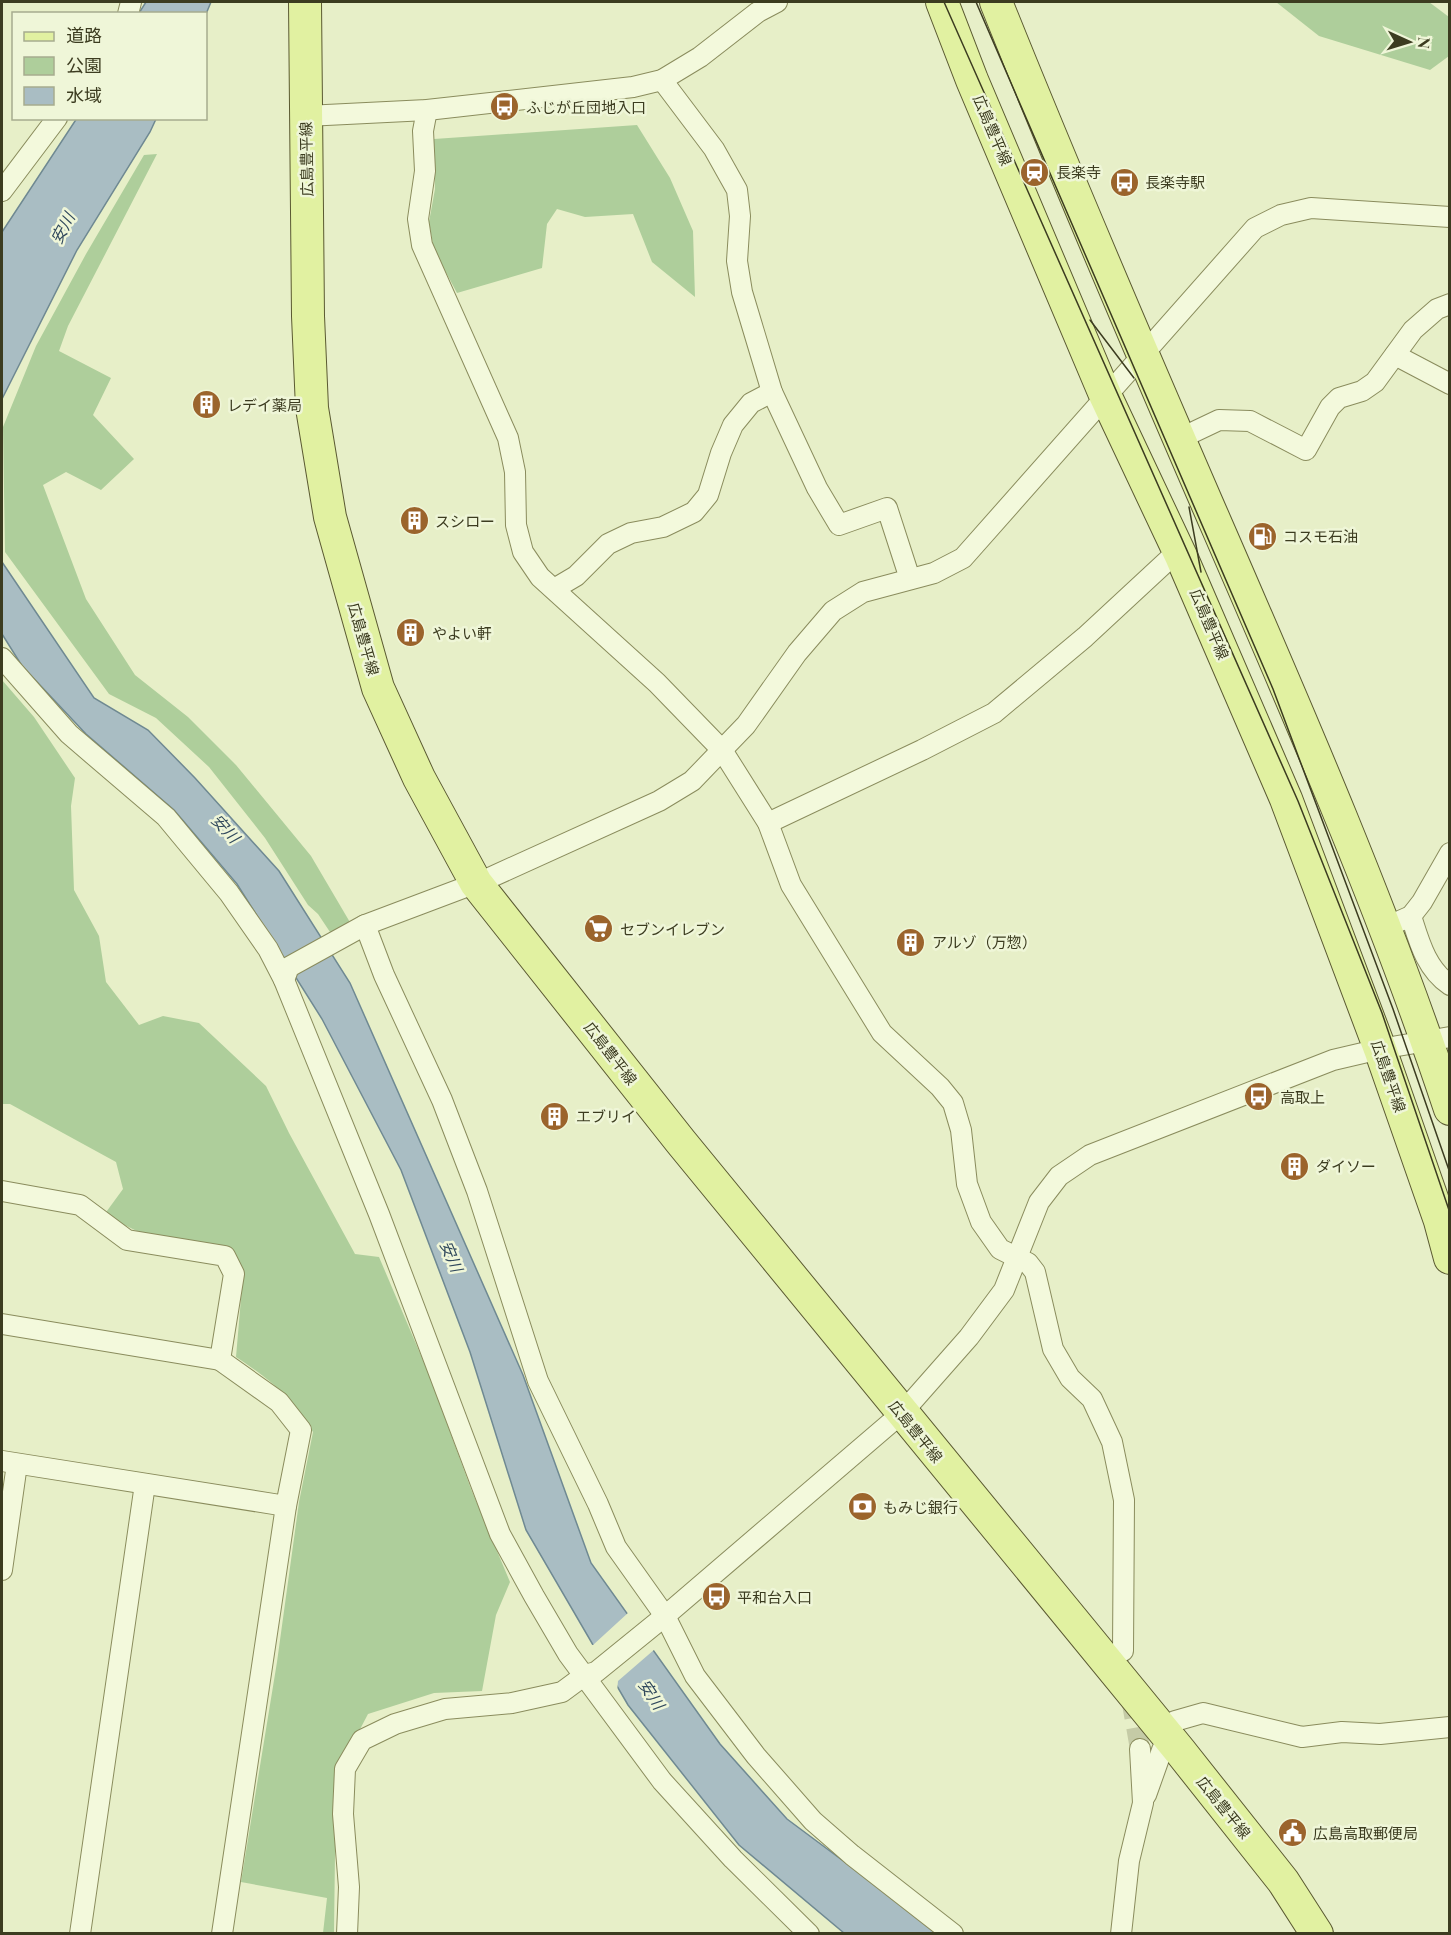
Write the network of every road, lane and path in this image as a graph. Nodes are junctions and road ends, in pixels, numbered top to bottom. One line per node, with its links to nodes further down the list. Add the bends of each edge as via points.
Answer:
1 (305, 2): 7 (main road, 広島豊平線)
2 (777, 2): 5 (street)
3 (942, 2): 16 (main road, 広島豊平線)
4 (996, 2): 12 (main road)
5 (662, 80): 6 (street, via 633,87); 15 (street, via 714,149 737,190 737,261 742,292)
6 (427, 110): 7 (street); 20 (street, via 423,131 425,171 418,219 423,245 508,438 515,472 516,525 523,552 540,577)
7 (306, 116): 25 (main road, 広島豊平線, via 312,408 330,517 378,688 419,778)
8 (55, 120): 9 (street)
9 (2, 191)
10 (1449, 217): 12 (street, via 1311,208 1281,215 1255,228)
11 (1449, 304): 13 (street, via 1413,330)
12 (1142, 355): 16 (street); 17 (main road)
13 (1395, 355): 14 (street); 17 (street, via 1376,382 1339,398 1330,407 1306,450 1250,421 1219,420)
14 (1449, 384)
15 (772, 392): 19 (street, via 817,488 839,525 886,508); 20 (street, via 751,403 733,425 708,495 694,512 663,527 631,533 608,544 576,576)
16 (1106, 397): 18 (main road, 広島豊平線); 19 (street, via 963,558 934,573)
17 (1179, 439): 26 (main road, via 1324,775)
18 (1181, 555): 23 (street, via 1167,561 994,713); 31 (main road, 広島豊平線, via 1286,800)
19 (910, 579): 22 (street, via 863,592 833,611 797,653 746,725)
20 (554, 589): 22 (street, via 657,683)
21 (2, 658): 28 (street, via 69,734 166,817 229,893)
22 (722, 750): 23 (street); 25 (street, via 692,781 659,801)
23 (768, 823): 34 (street, via 791,885 882,1033 953,1103 961,1130 967,1184 981,1222 1000,1249)
24 (1449, 853): 26 (street, via 1422,902)
25 (476, 883): 27 (street); 38 (main road, 広島豊平線)
26 (1397, 922): 29 (street); 30 (main road)
27 (361, 928): 28 (street); 43 (street, via 442,1100 477,1191 538,1381 616,1548)
28 (286, 974): 45 (street, via 500,1534 568,1654)
29 (1449, 985)
30 (1438, 1039): 31 (street); 32 (main road)
31 (1380, 1049): 34 (street, via 1333,1060 1090,1155 1059,1176 1039,1202); 35 (main road, 広島豊平線, via 1440,1221)
32 (1449, 1109)
33 (2, 1191): 37 (street, via 80,1205 127,1240 225,1256 234,1274)
34 (1018, 1258): 38 (street, via 1004,1290 969,1337); 44 (street, via 1035,1272 1053,1349 1070,1378 1092,1399 1112,1442 1124,1500)
35 (1449, 1258)
36 (2, 1324): 37 (street)
37 (220, 1360): 41 (street, via 279,1402 302,1430)
38 (902, 1413): 43 (street); 47 (main road, 広島豊平線)
39 (9, 1462): 40 (street); 42 (street)
40 (145, 1484): 41 (street); 49 (street)
41 (286, 1506): 50 (street)
42 (2, 1570)
43 (663, 1617): 45 (street); 53 (street, via 695,1676 756,1756 813,1821)
44 (1123, 1651)
45 (590, 1674): 51 (street, via 562,1692 512,1704 445,1709 395,1724 362,1740 345,1769); 52 (street, via 662,1781)
46 (1449, 1727): 47 (street, via 1302,1737 1203,1713 1175,1721)
47 (1161, 1743): 48 (street); 48 (street); 55 (main road, 広島豊平線, via 1283,1881)
48 (1143, 1803): 54 (street, via 1129,1861)
49 (80, 1934)
50 (222, 1934)
51 (347, 1934)
52 (809, 1934)
53 (953, 1934)
54 (1121, 1934)
55 (1317, 1934)

